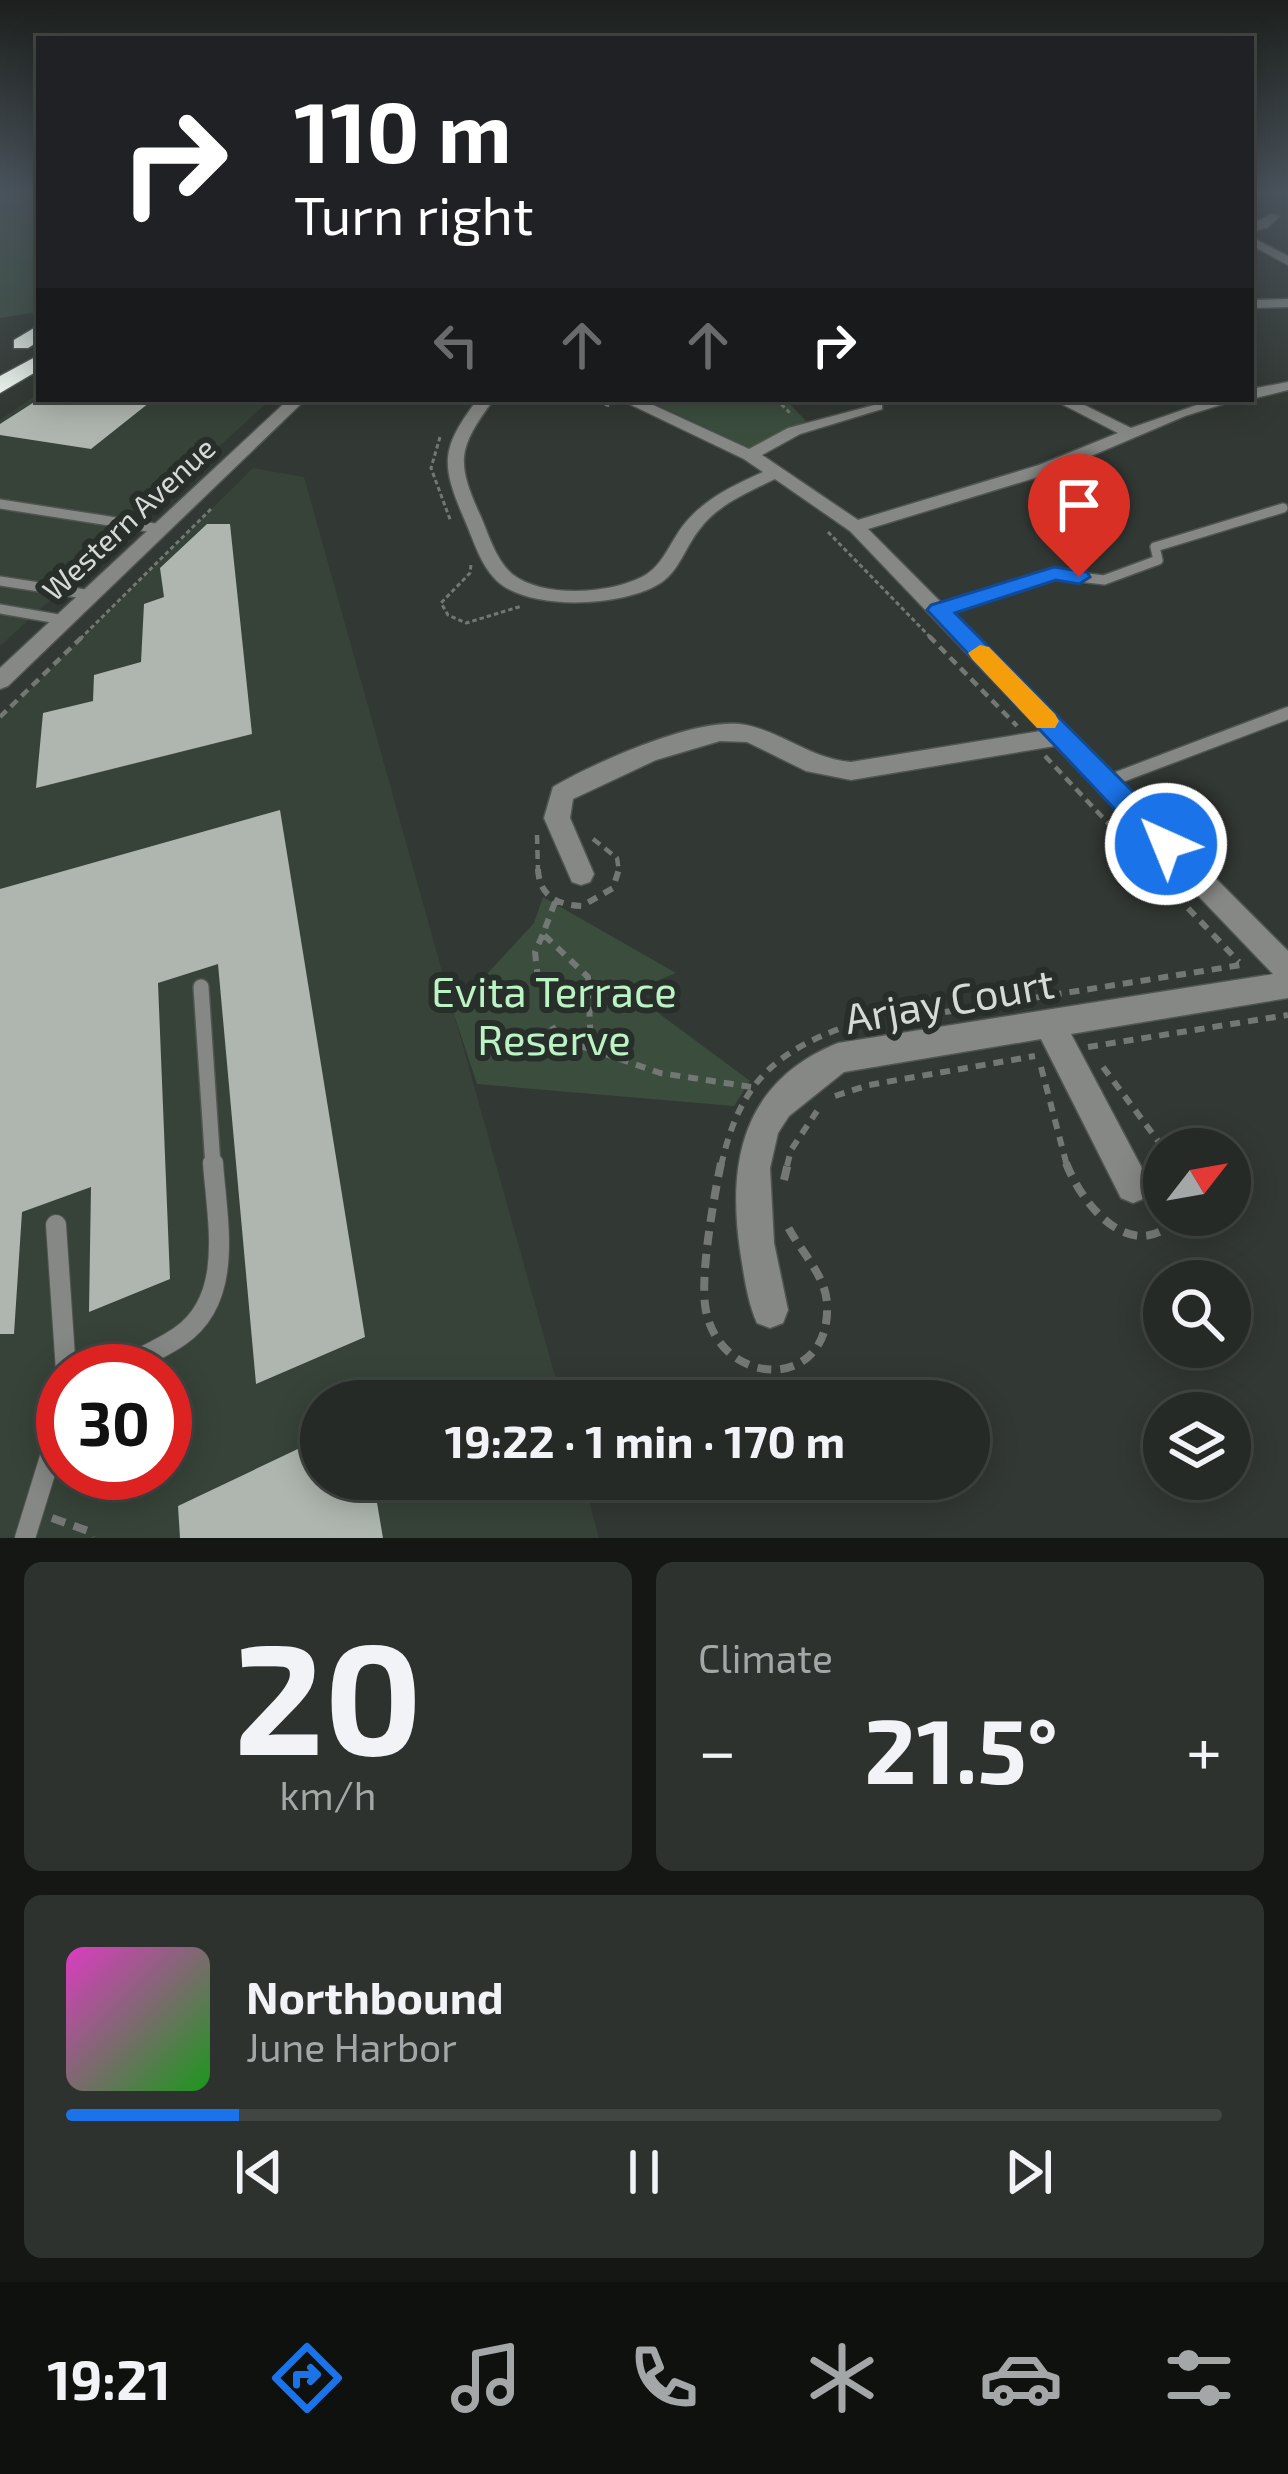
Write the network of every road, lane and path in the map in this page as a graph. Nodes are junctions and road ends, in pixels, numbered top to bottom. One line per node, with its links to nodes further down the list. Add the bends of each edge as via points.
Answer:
1 (1288, 303): 2 (street)
2 (1254, 304)
3 (33, 336): 4 (highway)
4 (0, 357)
5 (36, 363): 6 (highway)
6 (0, 386)
7 (1288, 386): 8 (street)
8 (1254, 393)
9 (295, 402): 25 (street, Western Avenue)
10 (484, 402): 18 (street, via 455,440 454,478 508,582 546,594 624,591 656,577 712,507)
11 (1066, 402): 16 (street)
12 (1221, 402): 16 (street)
13 (874, 403): 17 (street, via 794,430)
14 (627, 406): 17 (street)
15 (448, 424): 22 (path, via 431,468)
16 (1134, 435): 24 (street)
17 (750, 455): 18 (street)
18 (777, 472): 24 (street)
19 (221, 500): 36 (path)
20 (0, 504): 25 (lane)
21 (1283, 508): 32 (lane, via 1155,547 1158,560 1104,580 1054,574)
22 (451, 522)
23 (820, 525): 37 (path, via 1017,727)
24 (856, 527): 32 (street)
25 (160, 529): 29 (street, Western Avenue)
26 (470, 562): 30 (path, via 470,573 441,603 449,617 473,623)
27 (6, 582): 28 (lane); 29 (lane)
28 (0, 594)
29 (91, 595): 33 (street, Western Avenue)
30 (529, 604)
31 (0, 608): 33 (lane)
32 (939, 610): 38 (street)
33 (64, 620): 34 (street, Western Avenue)
34 (0, 681)
35 (1288, 713): 39 (lane)
36 (0, 717)
37 (996, 730)
38 (1041, 749): 39 (street); 42 (street, via 851,772 751,735 712,735 587,776 562,794 557,818); 45 (path)
39 (1106, 782): 47 (street)
40 (536, 832): 43 (path, via 539,886)
41 (587, 835): 43 (path, via 617,858 615,889 579,907)
42 (581, 874)
43 (555, 902): 44 (path)
44 (543, 934): 46 (path); 54 (path, via 588,977)
45 (1241, 964): 47 (path); 50 (path)
46 (538, 979)
47 (1280, 982): 49 (path); 53 (street, Arjay Court)
48 (201, 987): 64 (lane, via 219,1255 211,1305)
49 (1288, 1015): 53 (path)
50 (924, 1016)
51 (552, 1027): 54 (path, via 562,1042)
52 (856, 1027): 55 (path, via 810,1038)
53 (1059, 1044): 56 (path); 57 (street); 58 (path, via 830,1098 791,1150); 61 (path, via 1073,1183 1124,1233); 62 (street, Arjay Court, via 838,1058 795,1085 763,1128 754,1185 754,1247)
54 (591, 1049): 55 (path, via 660,1073)
55 (751, 1087): 59 (path, via 717,1166 705,1309 724,1352 748,1370 800,1364 825,1327 820,1281)
56 (1143, 1128)
57 (1133, 1186)
58 (782, 1189)
59 (782, 1213)
60 (56, 1225): 63 (lane)
61 (1152, 1236)
62 (770, 1310)
63 (63, 1344)
64 (165, 1344)
65 (40, 1500): 66 (lane)
66 (25, 1538)

